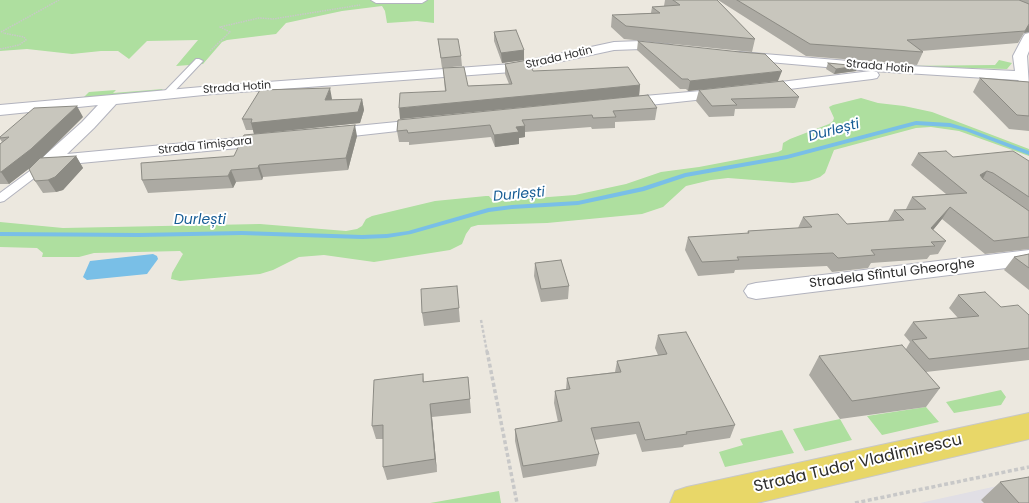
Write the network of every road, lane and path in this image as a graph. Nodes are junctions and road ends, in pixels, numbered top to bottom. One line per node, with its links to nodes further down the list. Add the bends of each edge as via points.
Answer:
1 (59, 0): 5 (path)
2 (376, 0): 4 (street)
3 (422, 0): 4 (street)
4 (392, 1): 10 (path, via 258,18 220,27 230,32)
5 (1, 32): 7 (path, via 24,37 26,40)
6 (1029, 37): 12 (street, via 1020,56)
7 (0, 49)
8 (685, 50): 13 (street, Strada Hotin, via 628,44 505,69)
9 (730, 55): 11 (street, Strada Hotin)
10 (199, 61): 13 (lane)
11 (909, 70): 12 (street, Strada Hotin); 15 (street, via 798,85)
12 (1026, 79)
13 (167, 94): 14 (street, Strada Hotin)
14 (112, 99): 16 (street, Strada Hotin); 20 (street)
15 (605, 105)
16 (0, 110)
17 (440, 122): 18 (street)
18 (314, 136)
19 (283, 139): 20 (street, Strada Timișoara)
20 (49, 162): 21 (lane)
21 (0, 199)
22 (1029, 257): 23 (street, Stradela Sfîntul Gheorghe)
23 (756, 291)
24 (481, 320): 27 (path)
25 (1029, 426): 28 (main road, Strada Tudor Vladimirescu)
26 (1029, 466): 29 (path)
27 (517, 503)
28 (687, 503)
29 (855, 503)

